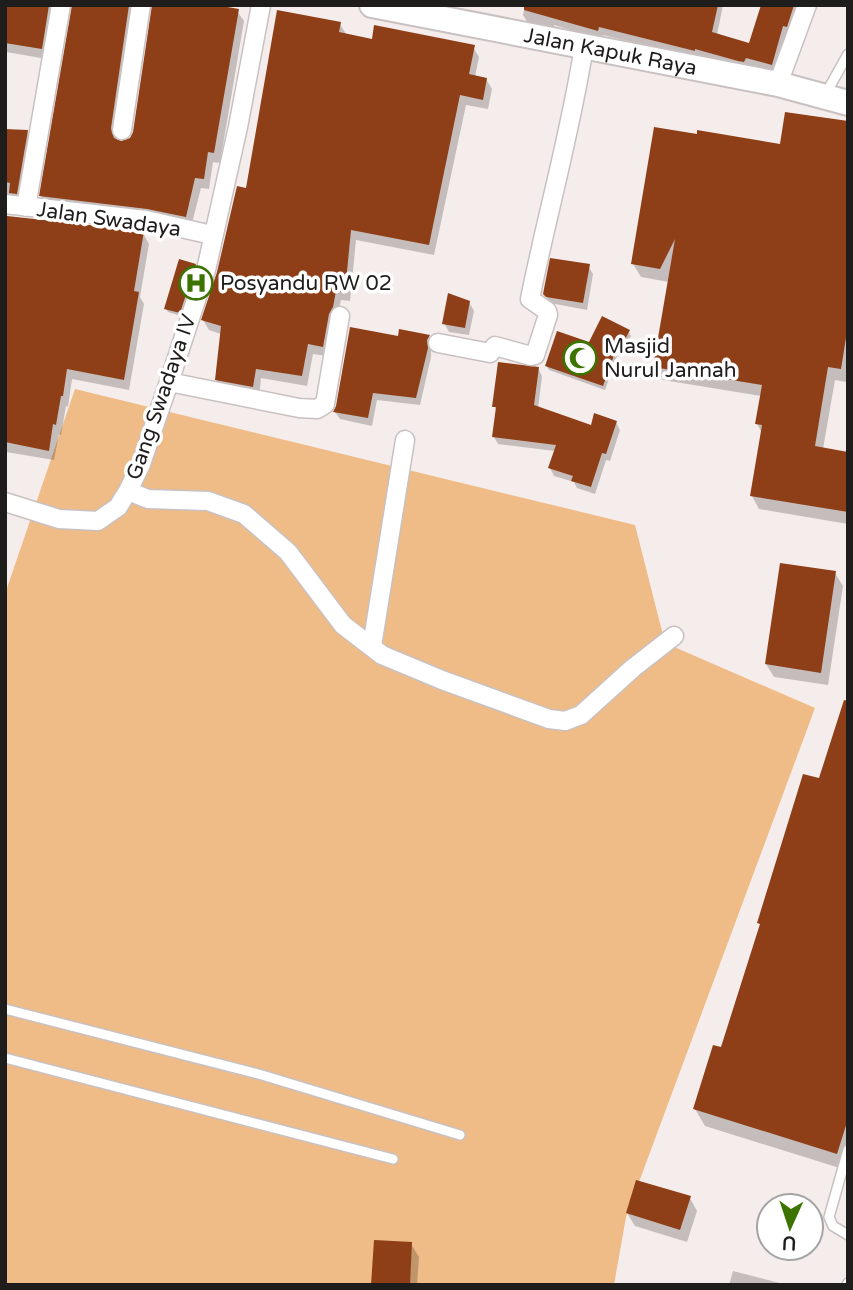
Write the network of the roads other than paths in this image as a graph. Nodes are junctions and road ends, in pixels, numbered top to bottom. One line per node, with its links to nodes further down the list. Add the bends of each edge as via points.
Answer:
1 (61, 5): 12 (street)
2 (141, 5): 10 (street)
3 (261, 5): 13 (street, Gang Swadaya IV)
4 (372, 5): 6 (main road, Jalan Kapuk Raya)
5 (807, 5): 8 (street)
6 (584, 46): 8 (main road, Jalan Kapuk Raya); 15 (street, via 530,299 548,315 535,355 495,346 490,353)
7 (848, 54): 9 (lane)
8 (778, 84): 9 (main road, Jalan Kapuk Raya)
9 (836, 100)
10 (122, 130)
11 (5, 204): 12 (street, Jalan Swadaya)
12 (26, 208): 13 (street, Jalan Swadaya, via 146,220)
13 (212, 236): 16 (street, Gang Swadaya IV, via 206,270)
14 (340, 316): 16 (street, via 325,404 317,409)
15 (438, 344)
16 (169, 382): 18 (street, Gang Swadaya IV)
17 (405, 440): 21 (street)
18 (128, 491): 19 (street, Gang Swadaya IV, via 118,508 98,520 59,519); 21 (street, via 148,499 208,501 244,514 288,552 343,625)
19 (5, 502)
20 (674, 636): 21 (street, via 581,715 565,721 442,680 382,655)
21 (372, 646)
22 (5, 1009): 24 (lane, via 262,1075)
23 (5, 1058): 26 (lane)
24 (460, 1135)
25 (848, 1150): 27 (lane, via 829,1217 832,1226)
26 (393, 1159)
27 (848, 1235)

